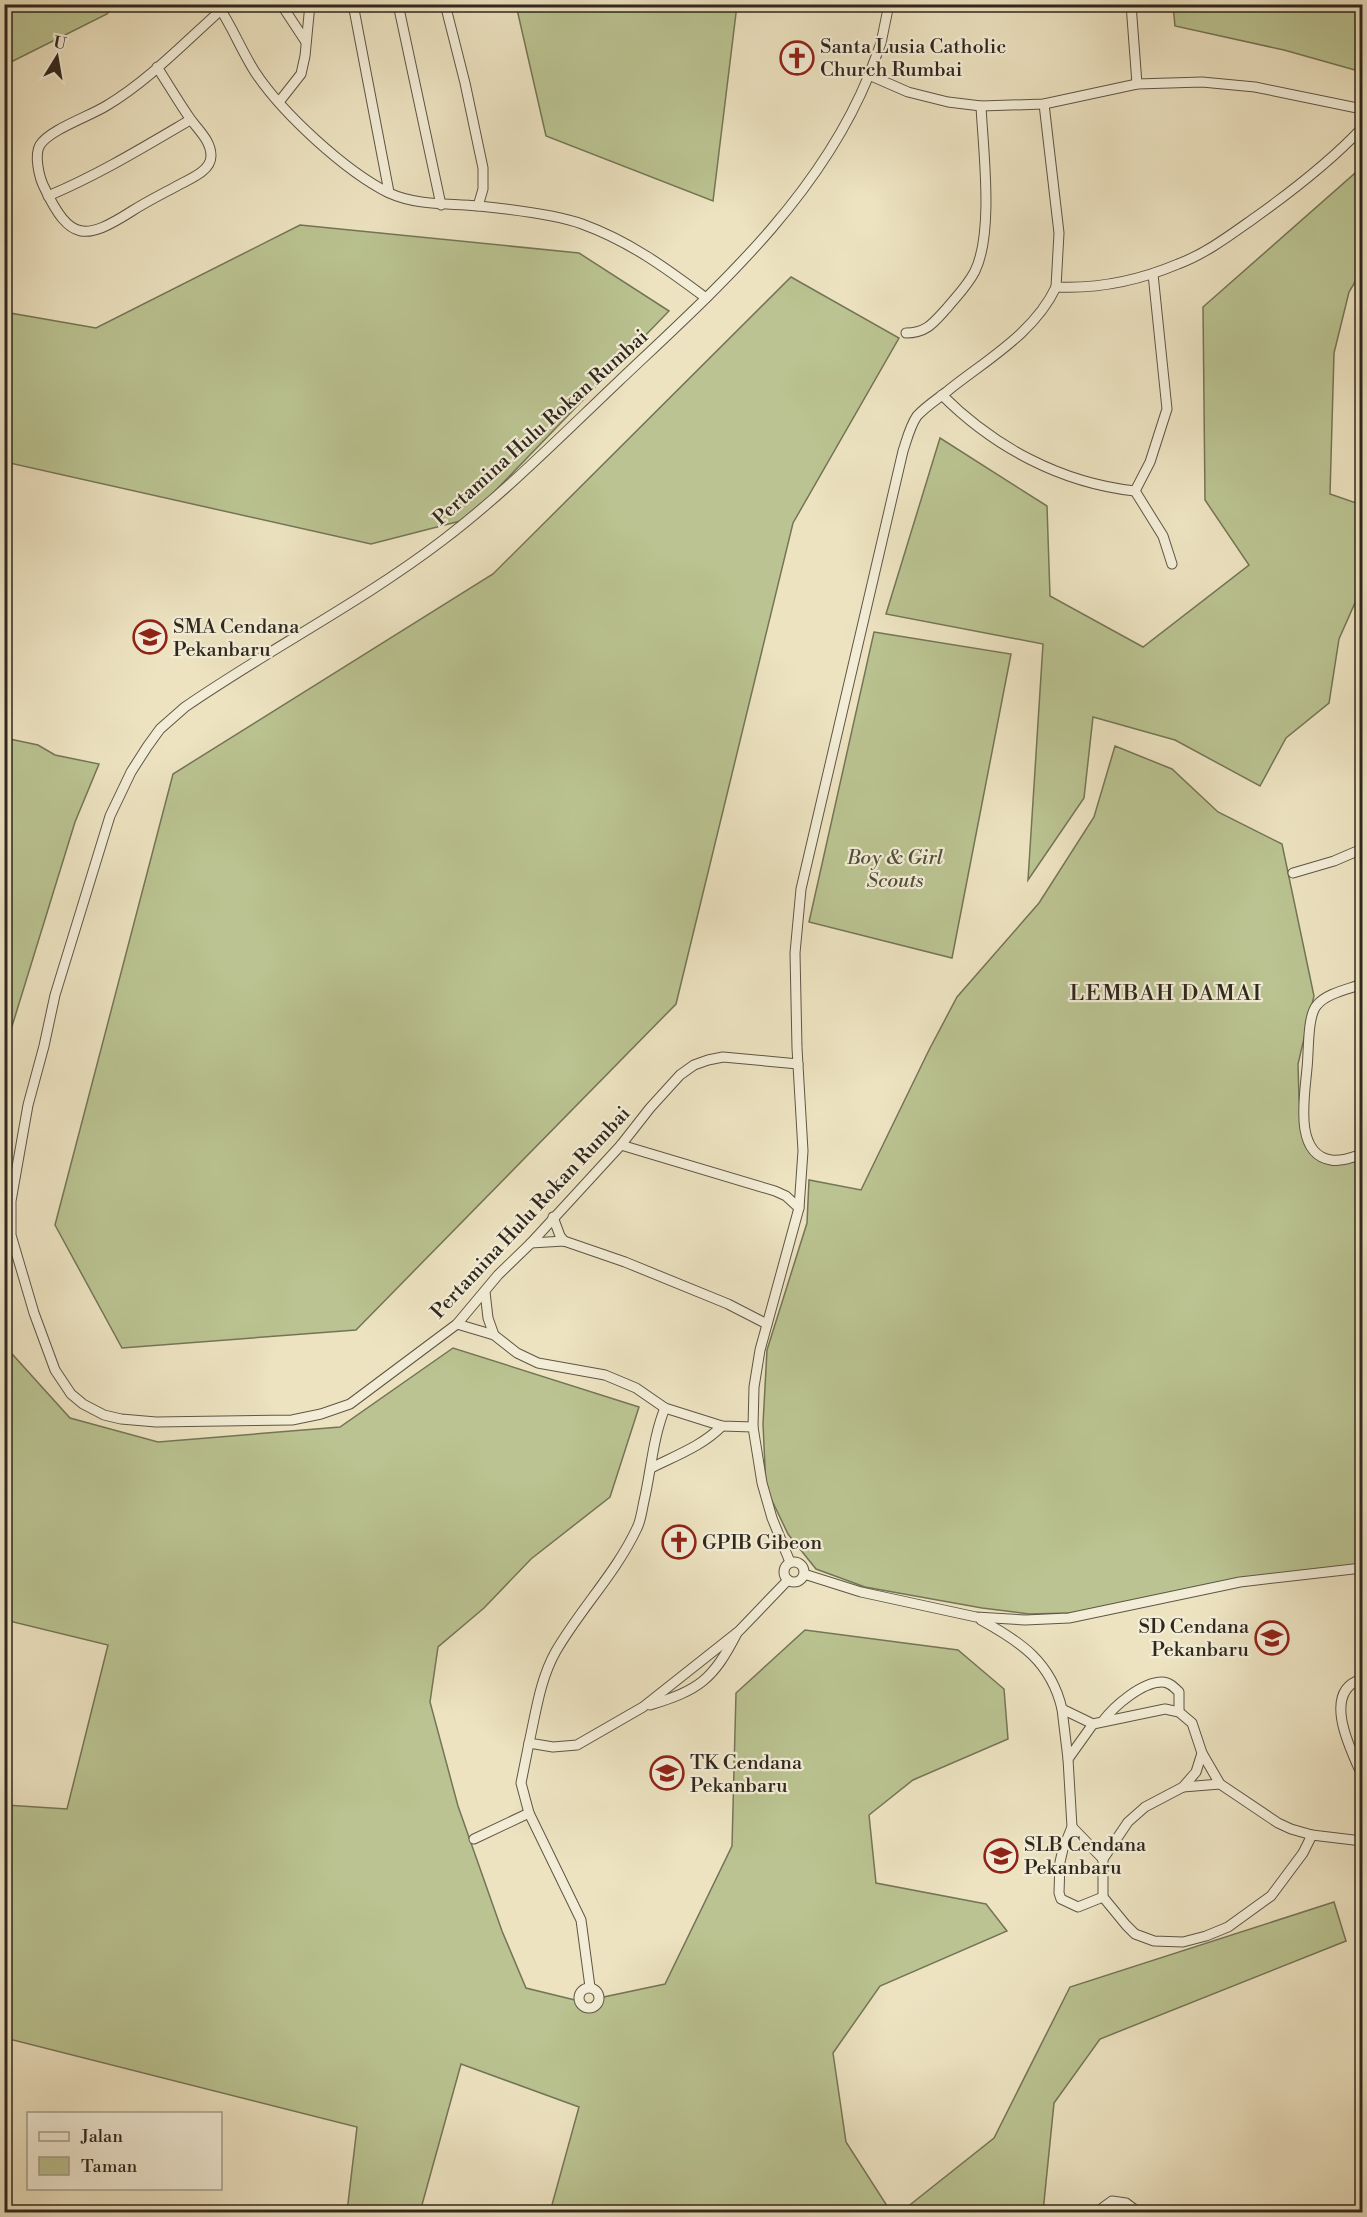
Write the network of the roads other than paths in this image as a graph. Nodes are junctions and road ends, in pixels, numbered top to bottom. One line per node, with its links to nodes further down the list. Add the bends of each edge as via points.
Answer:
1 (281, 4): 9 (street)
2 (310, 4): 9 (street)
3 (353, 4): 19 (street)
4 (398, 4): 21 (street)
5 (445, 4): 22 (street, via 483,168)
6 (889, 4): 11 (street, Pertamina Hulu Rokan Rumbai)
7 (1131, 4): 12 (street)
8 (219, 7): 10 (street); 13 (street, via 247,60)
9 (306, 42): 13 (street, via 301,74)
10 (157, 68): 17 (street); 20 (street, via 121,97 62,128 40,145 39,168)
11 (869, 75): 15 (street, via 908,92); 25 (street, Pertamina Hulu Rokan Rumbai, via 846,124 812,178 760,243)
12 (1137, 84): 14 (street); 16 (street, via 1231,84)
13 (279, 102): 19 (street, via 325,148)
14 (1044, 104): 15 (street); 24 (street, via 1059,233)
15 (981, 106): 26 (street, via 986,196 981,256 969,282 936,322 918,333)
16 (1362, 109)
17 (190, 120): 20 (street, via 80,183); 20 (street, via 212,153 208,164 201,172 107,227 91,232 77,230 66,223)
18 (1362, 128): 23 (street, via 1289,194 1226,238 1180,264)
19 (388, 192): 21 (street, via 407,200)
20 (48, 195)
21 (441, 205): 22 (street)
22 (478, 206): 25 (street, via 580,223 660,262)
23 (1153, 273): 24 (street, via 1122,282); 28 (street, via 1167,409 1150,462)
24 (1056, 287): 27 (street, via 1039,316)
25 (706, 298): 41 (street, Pertamina Hulu Rokan Rumbai, via 498,495 443,540 211,689 160,729 131,772 110,816 55,995 28,1105 11,1201 11,1235 55,1370 70,1394 104,1415 156,1422 292,1420 321,1414 350,1404)
26 (906, 333)
27 (942, 395): 28 (street, via 959,412 1020,455 1089,484); 33 (street, via 918,416 903,451 801,889 795,953)
28 (1135, 491): 29 (street, via 1163,536)
29 (1172, 564)
30 (1362, 849): 31 (street)
31 (1293, 873)
32 (1362, 984): 35 (street, via 1323,1000 1314,1009 1304,1118 1307,1141 1324,1158 1345,1160)
33 (798, 1064): 34 (street, Pertamina Hulu Rokan Rumbai, via 723,1057 694,1065 669,1086); 36 (street, via 803,1151)
34 (621, 1145): 36 (street, via 775,1191); 37 (street, Pertamina Hulu Rokan Rumbai)
35 (1362, 1154)
36 (800, 1208): 42 (street)
37 (553, 1217): 38 (street); 39 (street, Pertamina Hulu Rokan Rumbai)
38 (564, 1241): 39 (street); 42 (street, via 666,1278)
39 (531, 1243): 40 (street, Pertamina Hulu Rokan Rumbai)
40 (485, 1292): 41 (street, Pertamina Hulu Rokan Rumbai); 43 (street)
41 (457, 1324): 43 (street)
42 (767, 1324): 46 (street, via 754,1387)
43 (494, 1335): 44 (street, via 538,1363 605,1375)
44 (665, 1408): 45 (street); 47 (street, via 658,1423)
45 (722, 1426): 46 (street); 47 (street, via 696,1447)
46 (753, 1427): 48 (street, via 762,1483)
47 (651, 1468): 59 (street, via 638,1526 618,1564 551,1661 541,1686)
48 (790, 1562): 50 (street, via 801,1564); 51 (street, via 784,1570)
49 (1362, 1568): 52 (street, via 1240,1582 1069,1618)
50 (804, 1574): 51 (street, via 797,1581); 52 (street, via 861,1592)
51 (788, 1580): 53 (street)
52 (976, 1617): 56 (street, via 1029,1652 1051,1677)
53 (738, 1631): 55 (street); 55 (street, via 727,1654 699,1686)
54 (1362, 1679): 62 (street, via 1348,1685 1340,1706)
55 (643, 1707): 59 (street, via 577,1745)
56 (1062, 1709): 58 (street); 61 (street)
57 (1179, 1712): 58 (street, via 1165,1709); 58 (street, via 1179,1692 1160,1682 1123,1701); 60 (street, via 1192,1723)
58 (1098, 1723): 61 (street)
59 (529, 1743): 65 (street, via 521,1783)
60 (1202, 1753): 63 (street); 64 (street, via 1196,1772)
61 (1068, 1759): 66 (street)
62 (1362, 1775)
63 (1220, 1784): 64 (street); 67 (street, via 1278,1823)
64 (1183, 1787): 70 (street, via 1145,1807 1128,1822)
65 (529, 1813): 68 (street); 72 (street, via 581,1920)
66 (1072, 1827): 70 (street); 71 (street, via 1060,1862 1061,1899 1078,1907)
67 (1312, 1834): 69 (street); 71 (street, via 1271,1896 1228,1927 1206,1936 1183,1942 1154,1941 1135,1934)
68 (474, 1839)
69 (1362, 1841)
70 (1103, 1859): 71 (street)
71 (1103, 1897)
72 (590, 1987)
73 (1097, 2212): 74 (street, via 1112,2201)
74 (1138, 2212)

